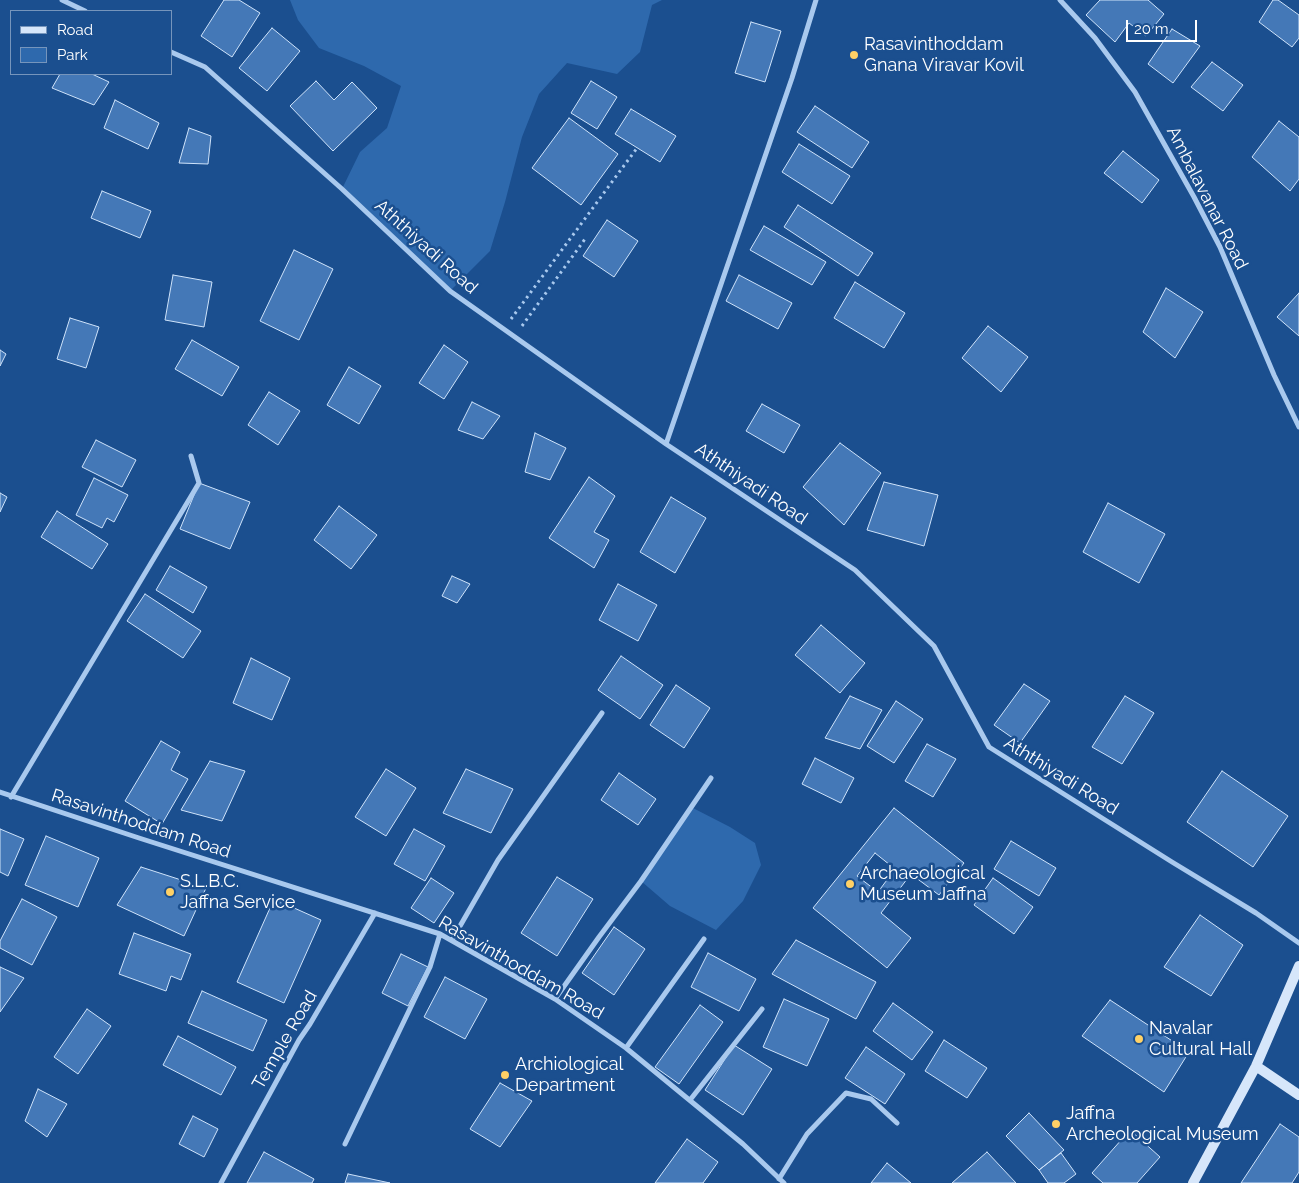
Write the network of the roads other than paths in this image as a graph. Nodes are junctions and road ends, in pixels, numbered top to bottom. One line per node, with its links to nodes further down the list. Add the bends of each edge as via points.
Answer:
1 (62, 0): 4 (street)
2 (816, 0): 7 (street)
3 (1060, 0): 6 (street, Ambalavanar Road, via 1095,38 1135,92 1194,197 1220,247)
4 (83, 10)
5 (172, 52): 7 (street, Aththiyadi Road, via 205,67 450,291)
6 (1299, 427)
7 (666, 444): 17 (street, Aththiyadi Road, via 855,570 934,646 988,746)
8 (191, 456): 12 (street, via 199,483)
9 (602, 713): 16 (street, via 498,860)
10 (711, 778): 19 (street)
11 (0, 792): 12 (street, Rasavinthoddam Road)
12 (11, 796): 13 (street, Rasavinthoddam Road)
13 (375, 913): 14 (street, Rasavinthoddam Road); 28 (street, Temple Road, via 299,1040)
14 (440, 934): 16 (street, Rasavinthoddam Road); 26 (street, via 430,967)
15 (704, 939): 21 (street)
16 (452, 940): 19 (street, Rasavinthoddam Road)
17 (1299, 943)
18 (1299, 966): 22 (street)
19 (555, 999): 21 (street, Rasavinthoddam Road)
20 (762, 1009): 24 (street)
21 (626, 1048): 24 (street, Rasavinthoddam Road)
22 (1256, 1066): 23 (street); 29 (street)
23 (1299, 1095)
24 (690, 1100): 27 (street, Rasavinthoddam Road)
25 (897, 1123): 27 (street, via 871,1099 846,1093 807,1134)
26 (345, 1144)
27 (782, 1181)
28 (221, 1183)
29 (1193, 1183)

